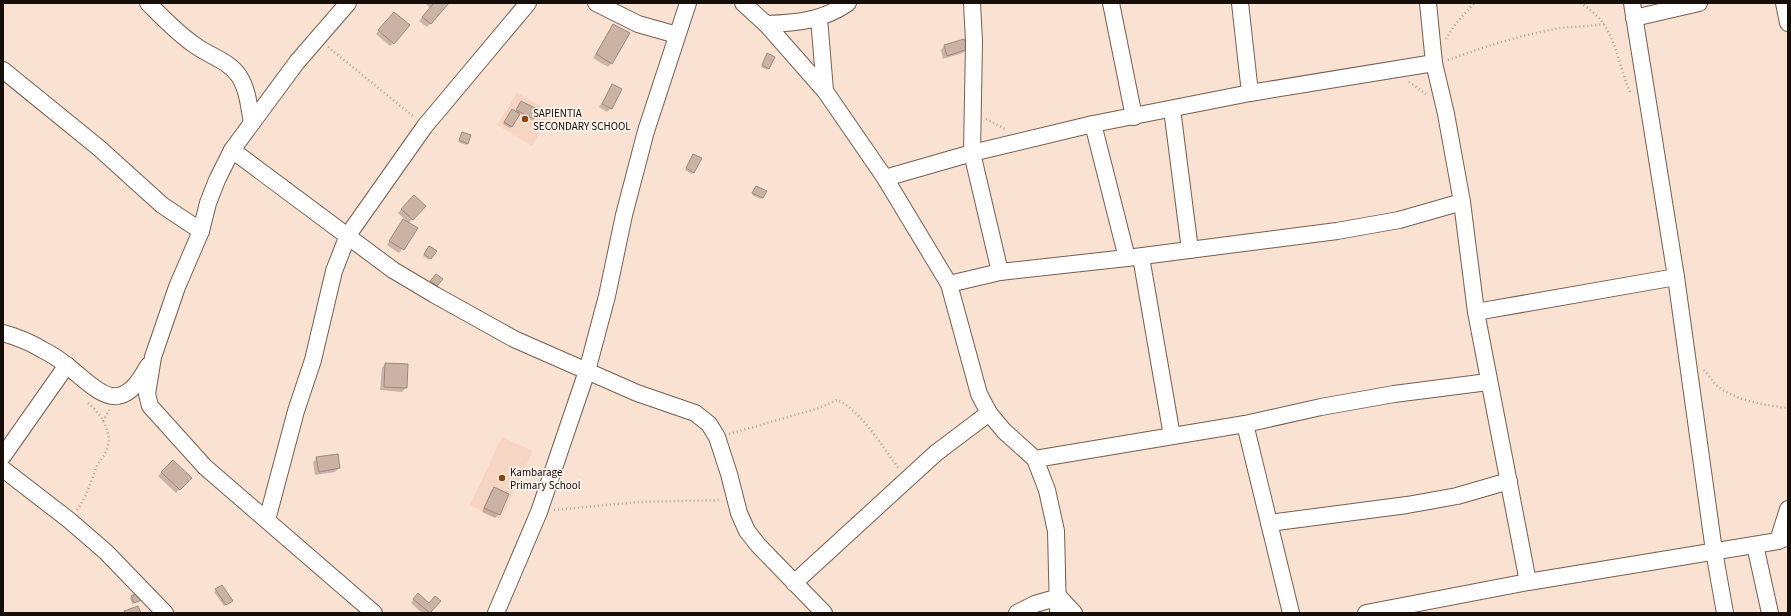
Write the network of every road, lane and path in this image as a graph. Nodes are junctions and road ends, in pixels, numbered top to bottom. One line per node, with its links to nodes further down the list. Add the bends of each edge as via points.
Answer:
1 (148, 3): 33 (street, via 175,30 238,75 246,92)
2 (348, 3): 22 (street)
3 (528, 3): 35 (street)
4 (596, 3): 21 (street, via 638,24)
5 (688, 3): 21 (street)
6 (743, 3): 19 (street)
7 (848, 3): 17 (street)
8 (972, 3): 30 (street)
9 (1111, 3): 32 (street)
10 (1240, 3): 27 (street)
11 (1428, 3): 23 (street)
12 (1474, 3): 23 (path, via 1454,26)
13 (1580, 3): 20 (path)
14 (1699, 3): 16 (street)
15 (1784, 3): 18 (street)
16 (1633, 10): 46 (street)
17 (819, 18): 19 (street, via 796,23); 26 (street)
18 (1788, 23)
19 (766, 24): 26 (street)
20 (1604, 24): 23 (path, via 1529,34 1480,47); 28 (path, via 1615,43)
21 (677, 35): 53 (street, via 642,146)
22 (318, 39): 33 (street, via 297,62); 35 (path)
23 (1434, 64): 25 (street); 31 (street)
24 (3, 70): 41 (street, via 99,148 162,205)
25 (1392, 71): 27 (street); 31 (path, via 1421,90)
26 (825, 91): 39 (street)
27 (1250, 93): 29 (street)
28 (1632, 97)
29 (1172, 109): 32 (street); 43 (street)
30 (973, 110): 36 (path, via 992,123); 38 (street)
31 (1446, 114): 40 (street)
32 (1134, 117): 34 (street)
33 (252, 123): 37 (street)
34 (1093, 124): 36 (street); 44 (street)
35 (425, 126): 42 (street)
36 (1030, 139): 38 (street)
37 (232, 150): 41 (street, via 210,197); 42 (street)
38 (972, 153): 39 (street); 45 (street)
39 (885, 178): 47 (street)
40 (1462, 202): 43 (street, via 1399,220 1337,231); 48 (street)
41 (201, 231): 51 (street, via 177,287)
42 (348, 235): 53 (street, via 393,270 435,295 514,339); 72 (street, via 334,271 313,360 296,411)
43 (1190, 250): 44 (street)
44 (1134, 257): 45 (street); 61 (street)
45 (1000, 272): 47 (street)
46 (1676, 277): 48 (street); 50 (street)
47 (949, 284): 59 (street, via 980,394)
48 (1476, 312): 54 (street)
49 (3, 333): 52 (street, via 16,336)
50 (1686, 354): 58 (path, via 1716,385 1731,394 1755,403); 76 (street)
51 (152, 357): 55 (street, via 140,380 130,390); 57 (street, via 147,394)
52 (67, 365): 55 (street, via 96,389); 63 (street)
53 (588, 371): 62 (street, via 637,393 695,413 709,424); 70 (street)
54 (1488, 382): 60 (street, via 1394,394); 67 (street)
55 (117, 396): 57 (street)
56 (82, 398): 71 (path, via 94,408 103,421 109,438 107,449 94,471 87,493)
57 (150, 406): 72 (street, via 205,467)
58 (1788, 408)
59 (989, 413): 64 (street, via 1004,431); 66 (street)
60 (1245, 424): 61 (street); 73 (street)
61 (1172, 436): 64 (street)
62 (717, 437): 66 (path, via 819,408 837,400 843,402 867,426); 68 (street)
63 (3, 456)
64 (1035, 459): 79 (street, via 1047,490 1055,525)
65 (3, 469): 71 (street)
66 (906, 479): 78 (street)
67 (1508, 481): 73 (street, via 1457,496 1407,505); 77 (street)
68 (735, 500): 70 (path, via 638,502); 78 (street, via 747,531)
69 (1788, 509): 74 (street)
70 (539, 512): 82 (street)
71 (69, 520): 80 (street, via 106,552)
72 (267, 520): 81 (street)
73 (1269, 523): 87 (street)
74 (1783, 539): 75 (street)
75 (1755, 545): 76 (street); 90 (street)
76 (1714, 551): 77 (street); 89 (street)
77 (1528, 582): 88 (street)
78 (794, 583): 83 (street)
79 (1059, 597): 84 (street, via 1035,604); 85 (street); 86 (street)
80 (165, 613)
81 (374, 613)
82 (496, 613)
83 (824, 613)
84 (1017, 613)
85 (1058, 613)
86 (1074, 613)
87 (1292, 613)
88 (1366, 613)
89 (1726, 613)
90 (1770, 613)

